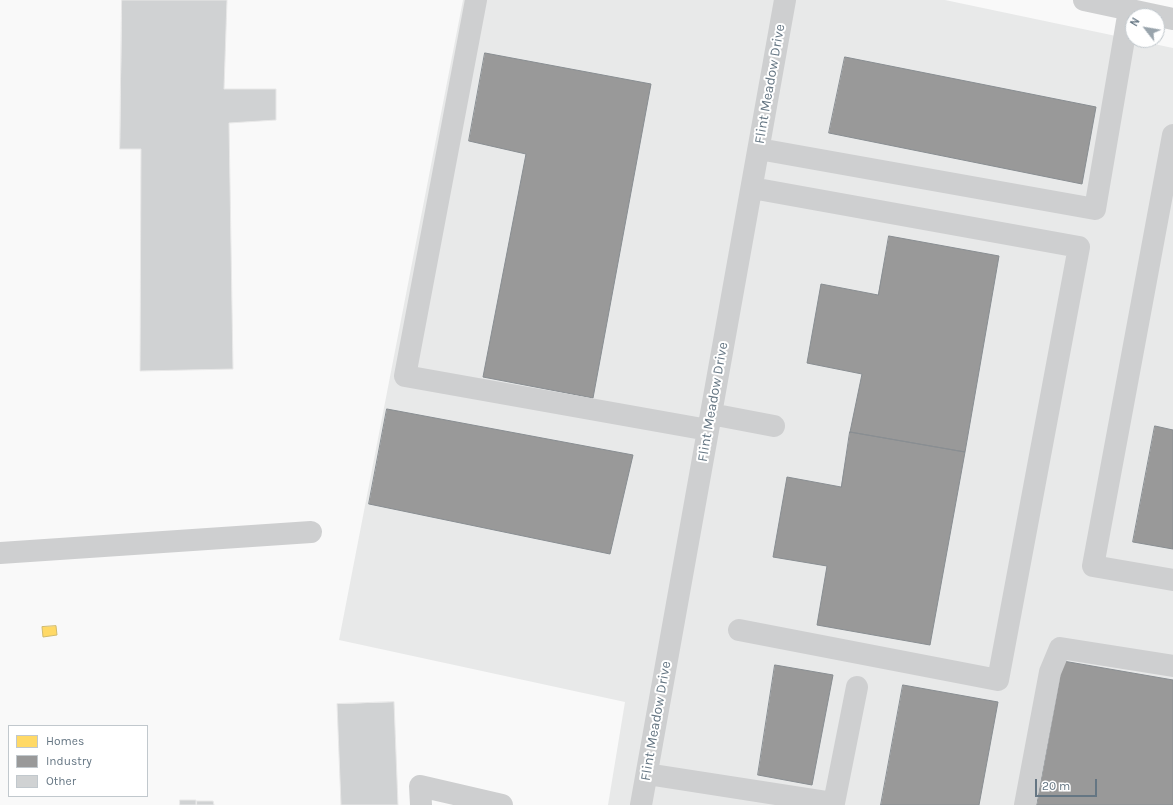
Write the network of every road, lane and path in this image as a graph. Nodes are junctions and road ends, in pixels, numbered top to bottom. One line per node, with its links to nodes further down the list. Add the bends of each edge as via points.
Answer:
1 (476, 0): 9 (street, via 405,376)
2 (785, 0): 7 (street, Flint Meadow Drive)
3 (1084, 0): 4 (street)
4 (1125, 9)
5 (1125, 33): 7 (street, via 1095,209)
6 (1173, 136): 13 (street, via 1093,566)
7 (759, 149): 8 (street, Flint Meadow Drive)
8 (752, 188): 9 (street, Flint Meadow Drive); 14 (street, via 1079,247 998,680)
9 (710, 422): 10 (street); 17 (street, Flint Meadow Drive)
10 (774, 426)
11 (311, 532): 12 (street)
12 (0, 553)
13 (1173, 580)
14 (739, 630)
15 (1173, 666): 22 (street, via 1060,648 1050,672)
16 (857, 687): 18 (street)
17 (647, 774): 18 (street); 21 (street, Flint Meadow Drive)
18 (834, 804)
19 (421, 805): 20 (street, via 420,786)
20 (502, 805)
21 (641, 805)
22 (1025, 805)

